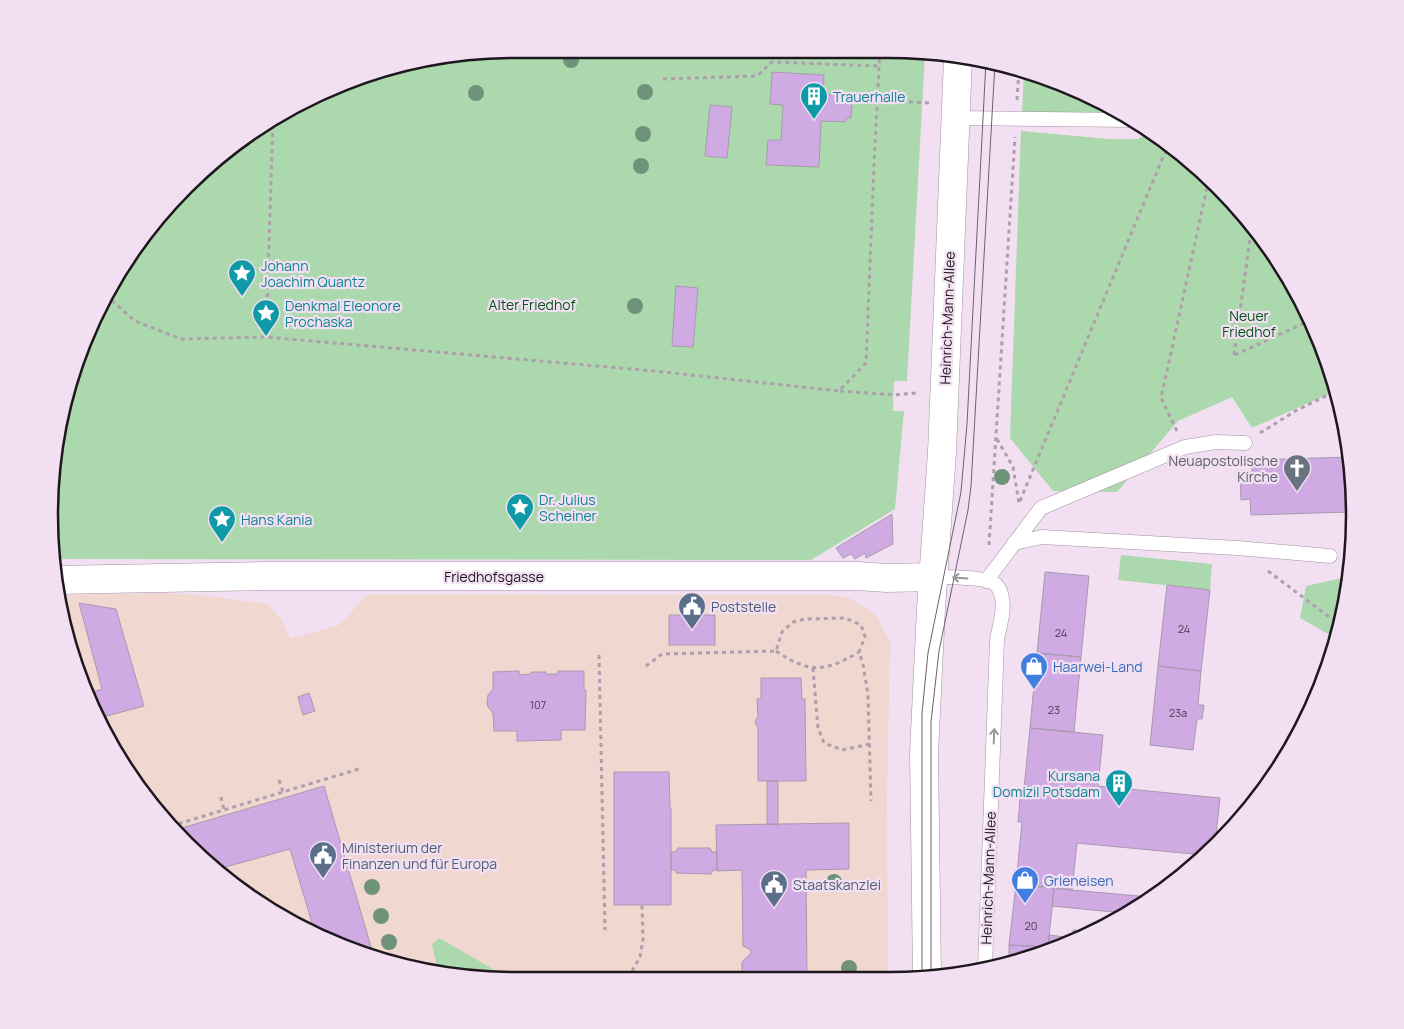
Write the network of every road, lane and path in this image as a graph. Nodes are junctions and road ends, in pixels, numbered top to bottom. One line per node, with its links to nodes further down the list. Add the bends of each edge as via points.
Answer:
1 (879, 58): 3 (path)
2 (958, 62): 8 (main road, Heinrich-Mann-Allee)
3 (879, 66): 5 (path, via 772,62 757,76); 6 (path)
4 (1019, 76): 9 (path)
5 (663, 79)
6 (877, 100): 7 (path); 18 (path, via 866,363)
7 (923, 102)
8 (956, 118): 9 (lane); 29 (main road, Heinrich-Mann-Allee)
9 (1016, 119): 10 (lane); 21 (path)
10 (1119, 120)
11 (273, 127): 17 (path)
12 (1167, 151): 24 (path)
13 (1207, 186): 23 (path, via 1161,398)
14 (1251, 234): 16 (path, via 1234,355)
15 (111, 300): 17 (path, via 135,321 181,339)
16 (1304, 323)
17 (266, 337): 18 (path, via 654,371)
18 (839, 391): 19 (path, via 894,395)
19 (916, 393)
20 (1330, 394): 22 (path, via 1297,410)
21 (996, 438): 24 (path, via 1013,468); 25 (path)
22 (1245, 443): 23 (lane, via 1216,442)
23 (1185, 447): 26 (lane, via 1042,508)
24 (1019, 503): 26 (path)
25 (990, 538)
26 (1014, 543): 27 (lane, via 1042,537); 31 (lane)
27 (1237, 548): 28 (lane); 32 (path)
28 (1330, 556)
29 (934, 578): 30 (main road, Friedhofsgasse, via 267,576); 31 (lane, one-way to 29); 49 (main road, Heinrich-Mann-Allee, via 924,753)
30 (62, 580)
31 (986, 581): 48 (lane, Heinrich-Mann-Allee, one-way to 31, via 998,640 1003,598 999,588)
32 (1334, 621)
33 (776, 651): 34 (path, via 782,632 793,622 845,618 861,625 865,637); 36 (path, via 662,654); 37 (path, via 788,660)
34 (859, 652): 37 (path, via 830,667); 38 (path, via 868,694)
35 (599, 655): 47 (path)
36 (646, 666)
37 (812, 668): 38 (path, via 818,728 824,743 842,750)
38 (870, 744): 43 (path)
39 (362, 768): 41 (path)
40 (279, 780): 41 (path)
41 (283, 792): 44 (path)
42 (221, 797): 44 (path)
43 (871, 801)
44 (224, 810): 45 (path)
45 (178, 824)
46 (642, 905): 50 (path, via 643,939 640,957)
47 (605, 930)
48 (985, 961)
49 (927, 970)
50 (631, 972)

